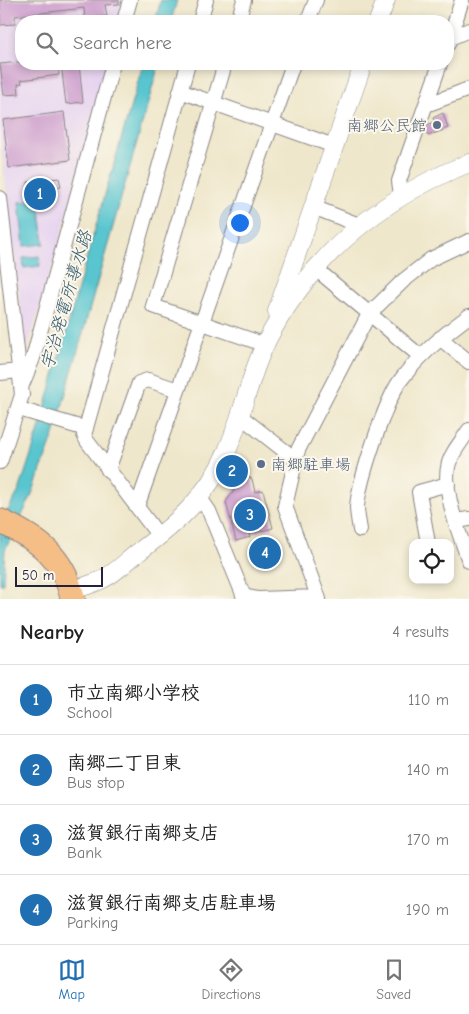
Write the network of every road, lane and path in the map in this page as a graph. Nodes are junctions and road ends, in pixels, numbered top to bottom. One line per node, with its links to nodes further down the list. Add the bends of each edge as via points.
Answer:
1 (130, 0): 7 (street)
2 (206, 0): 8 (street)
3 (244, 0): 9 (street)
4 (316, 0): 10 (street)
5 (386, 0): 11 (street)
6 (462, 0): 12 (street)
7 (126, 15)
8 (202, 15)
9 (240, 15)
10 (310, 15)
11 (380, 15)
12 (454, 25)
13 (469, 30): 14 (street)
14 (454, 38)
15 (111, 70): 44 (street, via 33,358)
16 (186, 70): 22 (street)
17 (223, 70): 23 (street)
18 (291, 70): 25 (street)
19 (361, 70): 26 (street)
20 (438, 70): 24 (street)
21 (469, 89): 24 (street)
22 (180, 91): 23 (street); 48 (street)
23 (213, 103): 25 (street); 38 (street, via 154,306)
24 (426, 105): 28 (street, via 399,181)
25 (272, 124): 26 (street); 38 (street)
26 (334, 146): 30 (street)
27 (469, 163): 28 (street)
28 (400, 195): 31 (street)
29 (0, 198): 37 (street)
30 (313, 207): 31 (street); 33 (street)
31 (360, 225): 34 (street)
32 (469, 241): 35 (street, via 431,259)
33 (294, 259): 34 (street, via 306,269); 39 (street)
34 (314, 269): 35 (street); 39 (street)
35 (369, 314): 41 (street); 50 (street)
36 (469, 316): 40 (street)
37 (7, 320): 44 (street)
38 (202, 322): 39 (street); 45 (street)
39 (269, 338): 47 (street)
40 (440, 338): 41 (street); 42 (street)
41 (420, 356): 58 (street, via 399,383 377,434 357,509)
42 (469, 362)
43 (0, 373): 44 (street)
44 (21, 378): 46 (street)
45 (178, 390): 52 (street, via 148,380 139,383); 55 (street)
46 (24, 410): 48 (street); 51 (street)
47 (239, 415): 50 (street); 54 (street, via 228,450)
48 (86, 429): 52 (street, via 87,441)
49 (469, 430): 53 (street, via 450,461)
50 (295, 459): 64 (street, via 285,506)
51 (0, 462)
52 (108, 470): 55 (street)
53 (448, 484): 56 (street); 60 (street, via 419,492)
54 (200, 498): 59 (street); 63 (street, via 209,511)
55 (137, 507): 59 (street)
56 (462, 520): 61 (street)
57 (10, 526): 62 (highway, via 33,539 56,559 68,578)
58 (360, 530)
59 (159, 536): 62 (street, via 108,577)
60 (427, 539)
61 (469, 561)
62 (72, 595)
63 (244, 598): 64 (street)
64 (319, 598)

